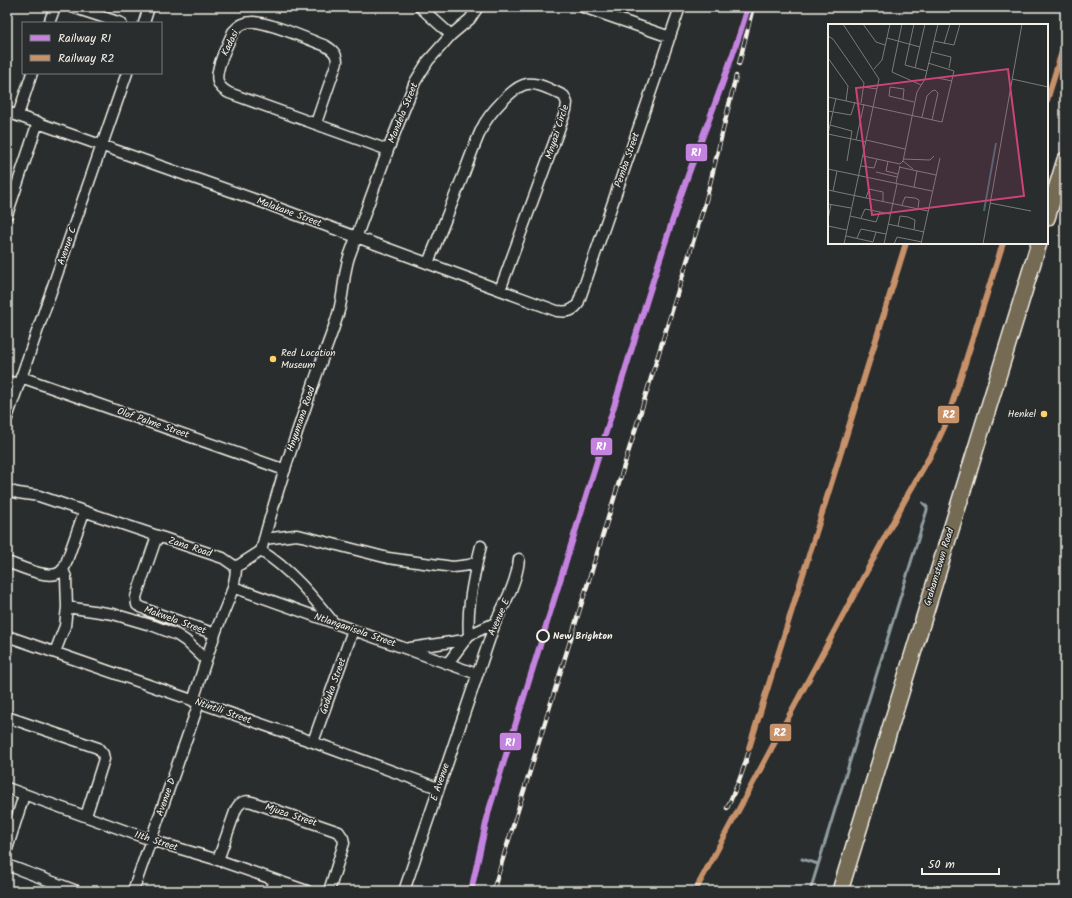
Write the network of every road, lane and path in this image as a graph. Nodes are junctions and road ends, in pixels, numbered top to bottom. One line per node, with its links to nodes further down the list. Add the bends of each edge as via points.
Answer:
1 (55, 7): 8 (street)
2 (72, 7): 9 (street)
3 (149, 7): 10 (street)
4 (420, 7): 11 (street)
5 (478, 7): 11 (street, Mandela Street, via 470,19)
6 (583, 7): 12 (street)
7 (680, 7): 12 (street, Pemba Street)
8 (49, 22)
9 (118, 22)
10 (144, 22)
11 (451, 35): 20 (street, Mandela Street, via 428,61 418,77)
12 (670, 38): 28 (street, Pemba Street, via 578,304)
13 (32, 74): 16 (street)
14 (127, 74): 19 (street, Avenue C)
15 (7, 112): 16 (street, Malakane Street)
16 (18, 115): 17 (street, Malakane Street)
17 (38, 122): 19 (street, Malakane Street); 22 (street)
18 (316, 123): 18 (street, Kadasi, via 337,62 334,51 259,22 246,22 236,28 217,72 221,88); 20 (street, Kadasi)
19 (103, 145): 24 (street, Malakane Street); 30 (street, Avenue C)
20 (388, 150): 24 (street, Mandela Street)
21 (1065, 160): 23 (main road)
22 (7, 215)
23 (1048, 215)
24 (356, 237): 26 (street, Malakane Street); 32 (street, Hnyumana Road, via 346,267 338,314)
25 (1039, 244): 78 (main road, Grahamstown Road)
26 (428, 263): 27 (street, Malakane Street); 27 (street, Mnyazi Circle, via 482,127 508,96 522,86 528,84 548,88 564,96 566,110)
27 (500, 290): 28 (street, Malakane Street, via 557,311)
28 (571, 311)
29 (7, 381): 30 (street, Olof Palme Street)
30 (20, 381): 31 (street, Avenue C); 32 (street, Olof Palme Street)
31 (7, 418)
32 (285, 470): 36 (street, Hnyumana Road)
33 (7, 490): 34 (street, Zana Road, via 39,496)
34 (84, 512): 35 (street, Zana Road); 43 (street)
35 (157, 536): 42 (street, Zana Road, via 223,558); 48 (street, Makwela Street, via 136,597 137,605)
36 (264, 539): 38 (street, Hnyumana Road); 41 (street, via 296,535 388,558 453,567)
37 (481, 546): 41 (street)
38 (261, 551): 42 (street); 46 (street, via 293,577)
39 (519, 559): 47 (street, Avenue E, via 509,594)
40 (7, 562): 43 (street, via 46,575)
41 (477, 562): 52 (street, via 469,602)
42 (236, 567): 44 (street)
43 (63, 570): 45 (street, via 66,576)
44 (233, 588): 46 (street, Ntlanganisela Street); 50 (street)
45 (67, 607): 53 (street, via 124,617 177,635); 55 (street, via 65,626)
46 (334, 624): 49 (street, Ntlanganisela Street)
47 (495, 624): 52 (street); 58 (street, Avenue E)
48 (201, 629): 50 (street, Makwela Street); 53 (street)
49 (353, 630): 54 (street, Ntlanganisela Street); 61 (street, Goduka Street)
50 (215, 634): 56 (street)
51 (7, 636): 55 (street, Ntintili Street)
52 (467, 638): 54 (street); 57 (street)
53 (186, 641): 56 (street)
54 (408, 649): 57 (street, Ntlanganisela Street)
55 (55, 652): 59 (street, Ntintili Street)
56 (206, 660): 59 (street)
57 (448, 663): 58 (street, Ntlanganisela Street)
58 (477, 674): 63 (street, E Avenue)
59 (196, 702): 61 (street, Ntintili Street); 66 (street, Avenue D)
60 (7, 717): 65 (street, via 101,751 104,759)
61 (313, 742): 63 (street, Ntintili Street)
62 (7, 788): 64 (street, 11th Street)
63 (438, 788): 77 (street, E Avenue)
64 (24, 795): 65 (street, 11th Street); 67 (street)
65 (86, 816): 66 (street, 11th Street)
66 (151, 840): 68 (street, 11th Street); 73 (street, Avenue D)
67 (7, 849)
68 (218, 860): 70 (street, 11th Street); 76 (street, Mjuza Street, via 236,809 242,802 252,802 342,835 343,847)
69 (7, 865): 71 (street)
70 (274, 880): 74 (street); 75 (street, 11th Street)
71 (61, 888): 72 (street)
72 (77, 891)
73 (133, 891)
74 (270, 891)
75 (307, 891)
76 (330, 891)
77 (404, 891)
78 (840, 891)

